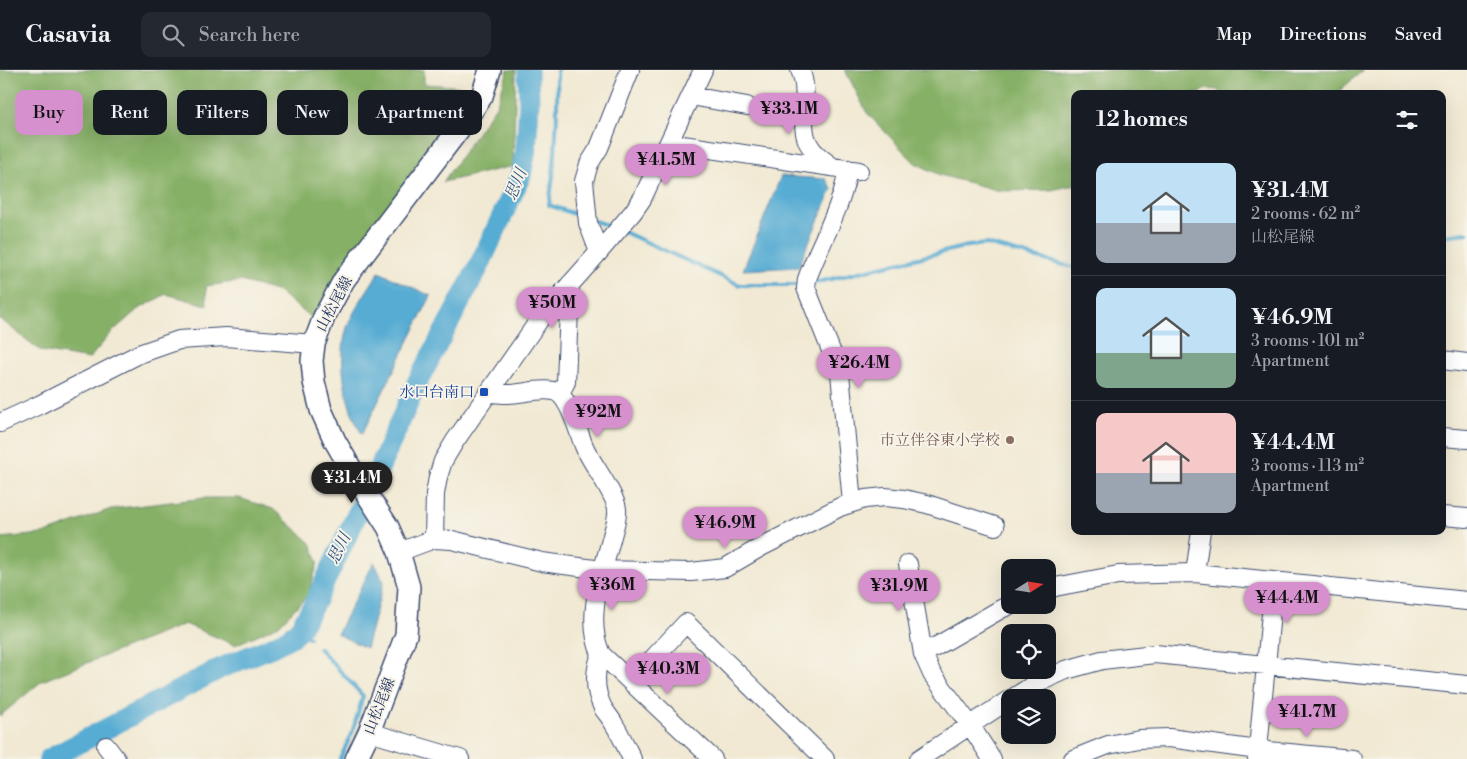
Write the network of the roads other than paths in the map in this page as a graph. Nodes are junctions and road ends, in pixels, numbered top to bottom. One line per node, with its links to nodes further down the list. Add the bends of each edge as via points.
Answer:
1 (490, 70): 11 (main road, 山松尾線, via 482,96 459,130 344,280)
2 (630, 70): 9 (street, via 584,180 588,217)
3 (704, 70): 5 (street)
4 (800, 70): 8 (street, via 804,77 804,126 808,145 819,157)
5 (691, 96): 6 (street); 7 (street)
6 (747, 106)
7 (669, 143): 8 (street); 9 (street, via 642,198)
8 (847, 169): 19 (street, via 841,198 807,284 840,373)
9 (599, 252): 10 (street)
10 (570, 284): 14 (street, via 542,316); 15 (street, via 566,382)
11 (314, 344): 16 (street, via 226,337 179,340 139,354); 25 (main road, 山松尾線, via 314,382 321,410 335,441 388,527)
12 (1446, 360): 13 (street)
13 (1467, 363)
14 (488, 393): 15 (street, via 552,390); 24 (street, via 443,460 435,494)
15 (560, 393): 27 (street, via 617,509)
16 (0, 423)
17 (1446, 437): 18 (street)
18 (1467, 439)
19 (852, 502): 22 (street, via 904,499); 27 (street, via 725,568 691,572)
20 (1446, 516): 21 (street)
21 (1467, 518)
22 (995, 526)
23 (1200, 535): 28 (street)
24 (434, 540): 25 (street); 27 (street, via 452,540 542,562)
25 (399, 552): 41 (main road, 山松尾線, via 409,587 406,635)
26 (908, 564): 34 (street)
27 (602, 570): 33 (street, via 595,612 598,646)
28 (1195, 573): 29 (street); 30 (street, via 1118,575)
29 (1274, 582): 31 (street); 35 (street)
30 (1056, 587)
31 (1467, 601)
32 (1001, 609): 34 (street)
33 (602, 654): 36 (street); 45 (street, via 596,666 597,692)
34 (923, 654): 40 (street, via 932,674)
35 (1267, 664): 37 (street); 38 (street, via 1155,654 1102,660 1066,670); 42 (street)
36 (631, 682): 46 (street); 47 (street, via 686,623)
37 (1467, 685)
38 (1027, 689)
39 (1001, 705): 40 (street)
40 (970, 725): 48 (street); 49 (street)
41 (369, 732): 43 (main road, 山松尾線); 44 (street)
42 (1258, 754): 50 (street, via 1169,738 1138,739 1108,745); 51 (street)
43 (356, 759)
44 (460, 759)
45 (632, 759)
46 (713, 759)
47 (825, 759)
48 (919, 759)
49 (992, 759)
50 (1073, 759)
51 (1352, 759)

